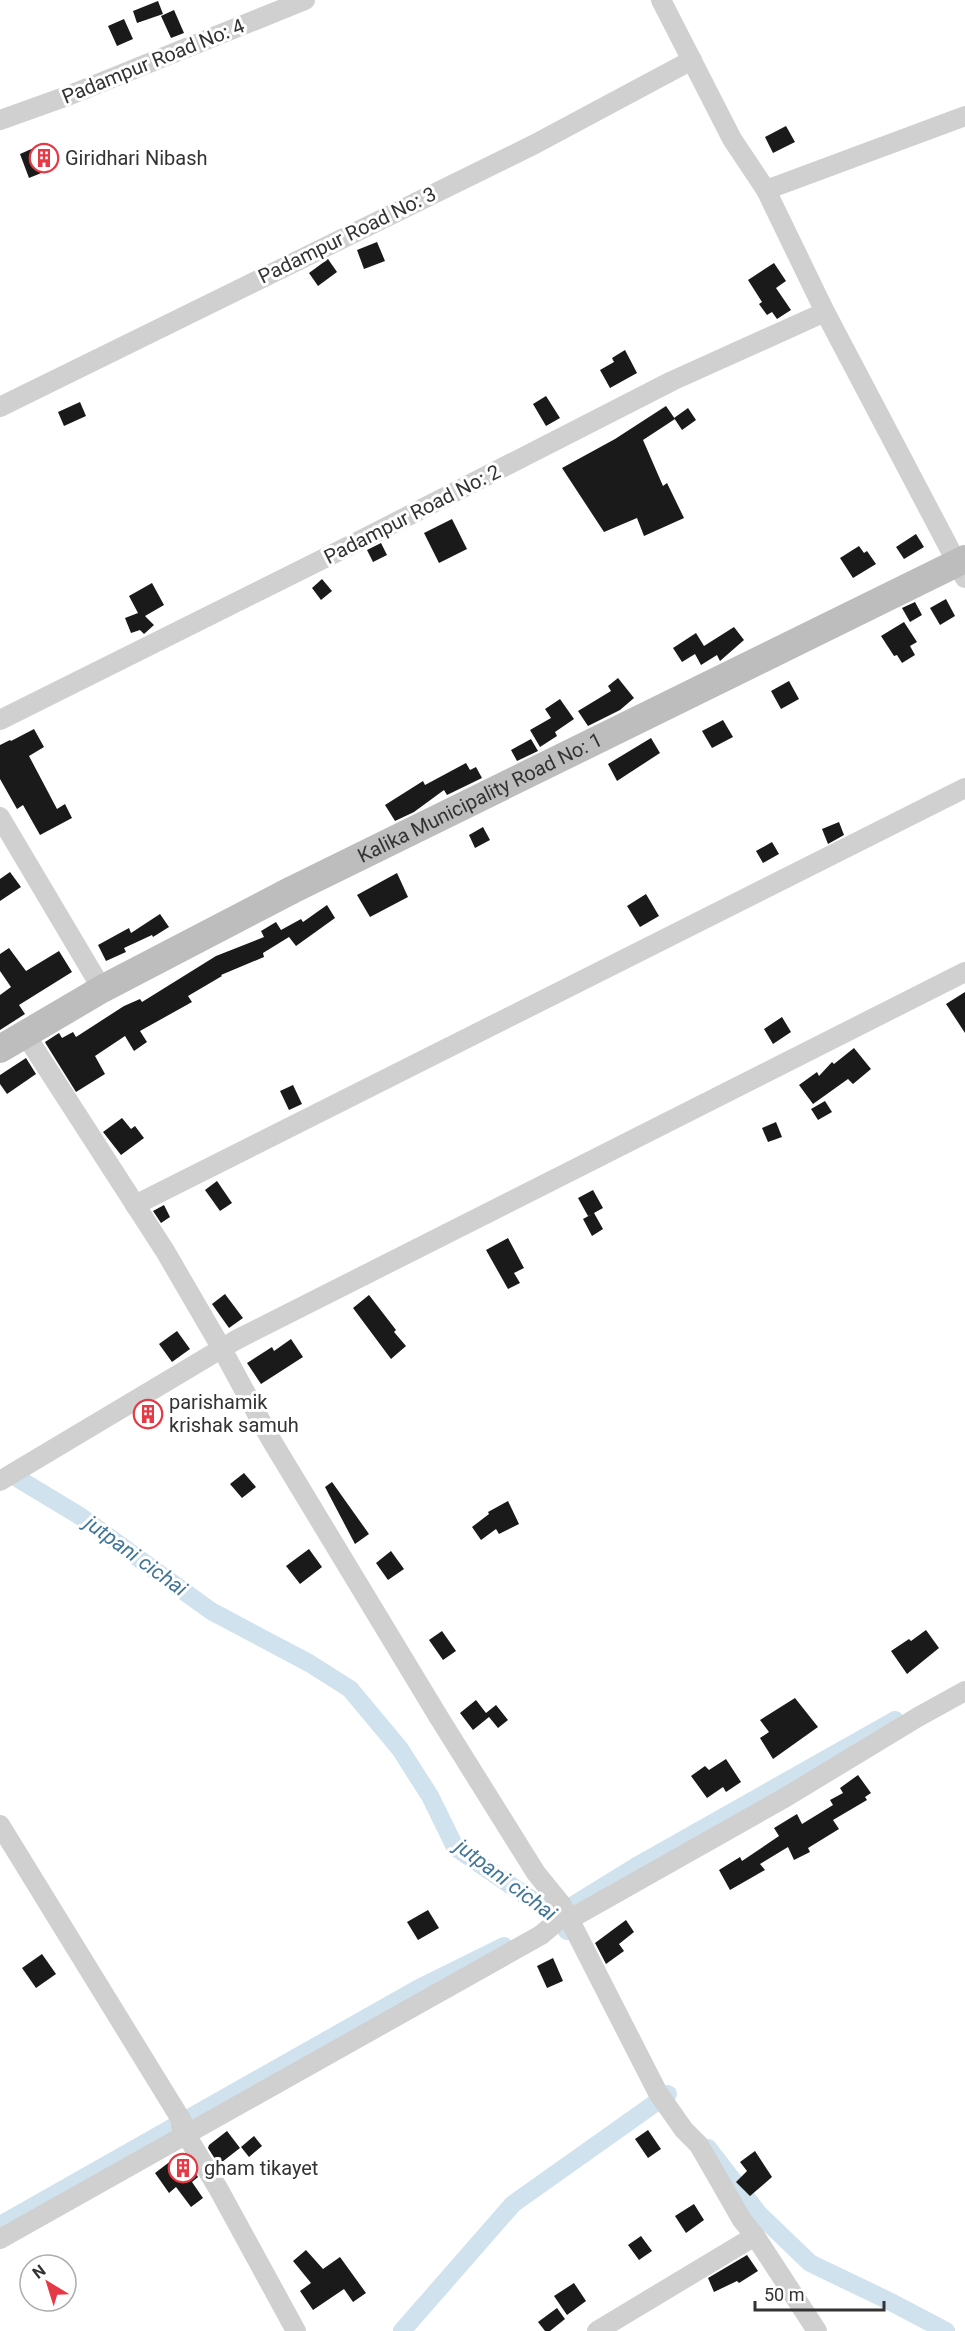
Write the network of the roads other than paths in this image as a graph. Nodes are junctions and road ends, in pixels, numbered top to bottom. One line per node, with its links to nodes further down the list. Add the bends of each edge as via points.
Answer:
1 (305, 0): 5 (street, Padampur Road No: 4)
2 (662, 0): 3 (street)
3 (692, 60): 6 (street, via 732,138); 8 (street, Padampur Road No: 3, via 535,144)
4 (965, 116): 6 (street)
5 (0, 120)
6 (766, 190): 7 (street)
7 (825, 312): 9 (street); 10 (street, Padampur Road No: 2, via 672,381)
8 (0, 407)
9 (962, 567): 14 (street, Kalika Municipality Road No: 1, via 292,890)
10 (0, 720)
11 (965, 788): 17 (street)
12 (0, 817): 14 (street)
13 (965, 972): 18 (street)
14 (102, 989): 15 (street, Kalika Municipality Road No: 1)
15 (25, 1034): 16 (street, Kalika Municipality Road No: 1); 17 (street)
16 (0, 1049)
17 (135, 1205): 18 (street)
18 (222, 1349): 19 (street); 22 (street, via 270,1438 438,1716 536,1873)
19 (0, 1481)
20 (965, 1691): 22 (street, via 786,1797)
21 (0, 1825): 23 (street, via 182,2121)
22 (567, 1913): 23 (street, via 541,1935); 24 (street, via 658,2093 699,2145)
23 (186, 2134): 25 (street); 26 (street)
24 (755, 2236): 27 (street); 28 (street)
25 (0, 2239)
26 (296, 2331)
27 (597, 2331)
28 (817, 2331)

